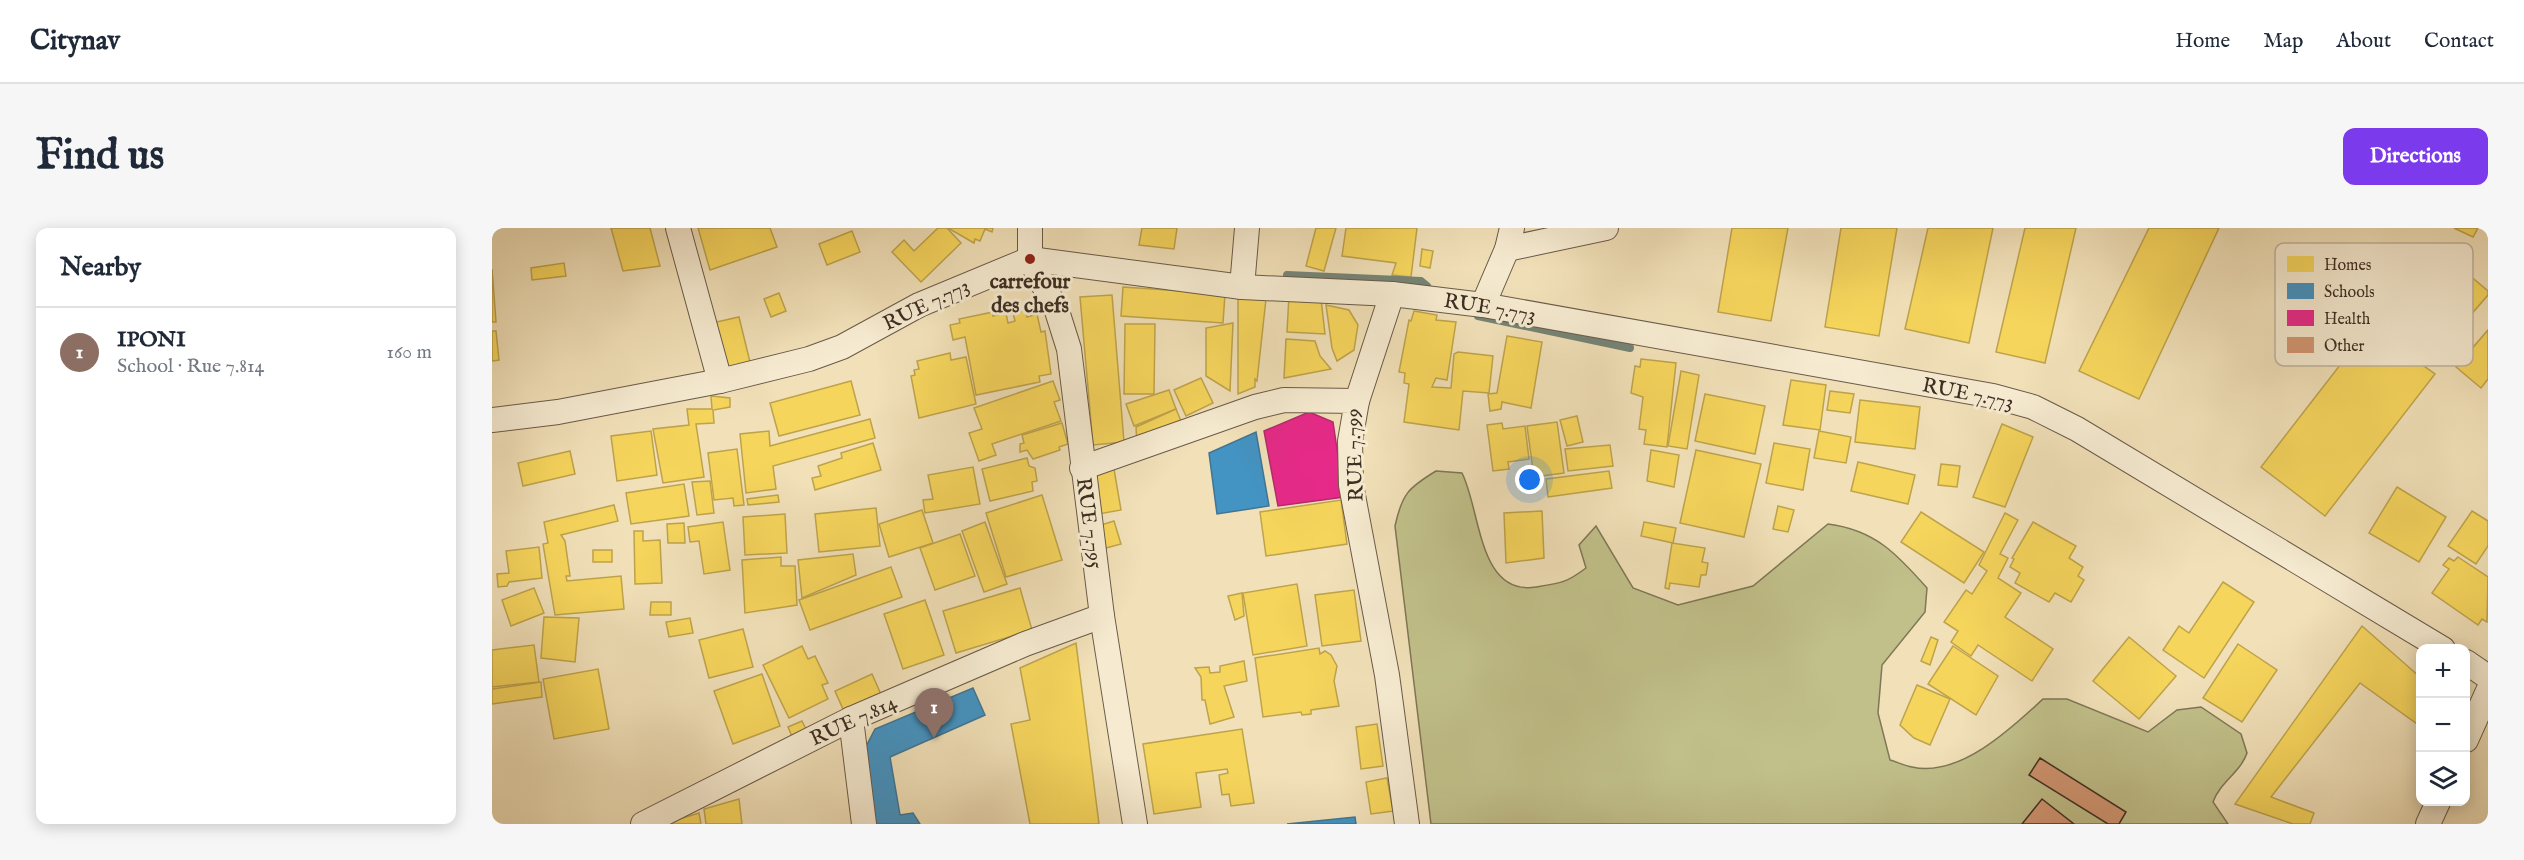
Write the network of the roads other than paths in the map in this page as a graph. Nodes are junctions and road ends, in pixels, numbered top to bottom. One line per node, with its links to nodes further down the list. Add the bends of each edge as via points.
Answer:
1 (678, 228): 10 (street)
2 (1030, 228): 6 (street, RUE 7.795)
3 (1247, 228): 7 (street)
4 (1606, 228): 5 (street)
5 (1509, 238): 9 (street)
6 (1030, 259): 7 (street, RUE 7.773); 10 (street, RUE 7.773, via 919,305 842,347); 13 (street, RUE 7.795, via 1057,311 1069,349)
7 (1242, 287): 8 (street, RUE 7.773)
8 (1392, 294): 9 (street, RUE 7.773); 11 (street)
9 (1483, 304): 15 (street, RUE 7.773, via 1993,396 2033,407 2077,429)
10 (720, 381): 12 (street, RUE 7.773, via 558,412)
11 (1357, 400): 13 (street, RUE 7.799, via 1284,400 1255,407); 25 (street, RUE 7.799, via 1350,441 1351,485 1387,675)
12 (492, 420)
13 (1082, 468): 14 (street, RUE 7.795)
14 (1102, 616): 19 (street, RUE 7.814, via 1025,644); 24 (street, RUE 7.795)
15 (2437, 644)
16 (2470, 665): 17 (street)
17 (2488, 677)
18 (2488, 690): 20 (street)
19 (851, 719): 22 (street, RUE 7.814); 23 (street)
20 (2470, 731)
21 (2436, 806): 26 (street)
22 (643, 824)
23 (864, 824)
24 (1135, 824)
25 (1407, 824)
26 (2428, 824)

